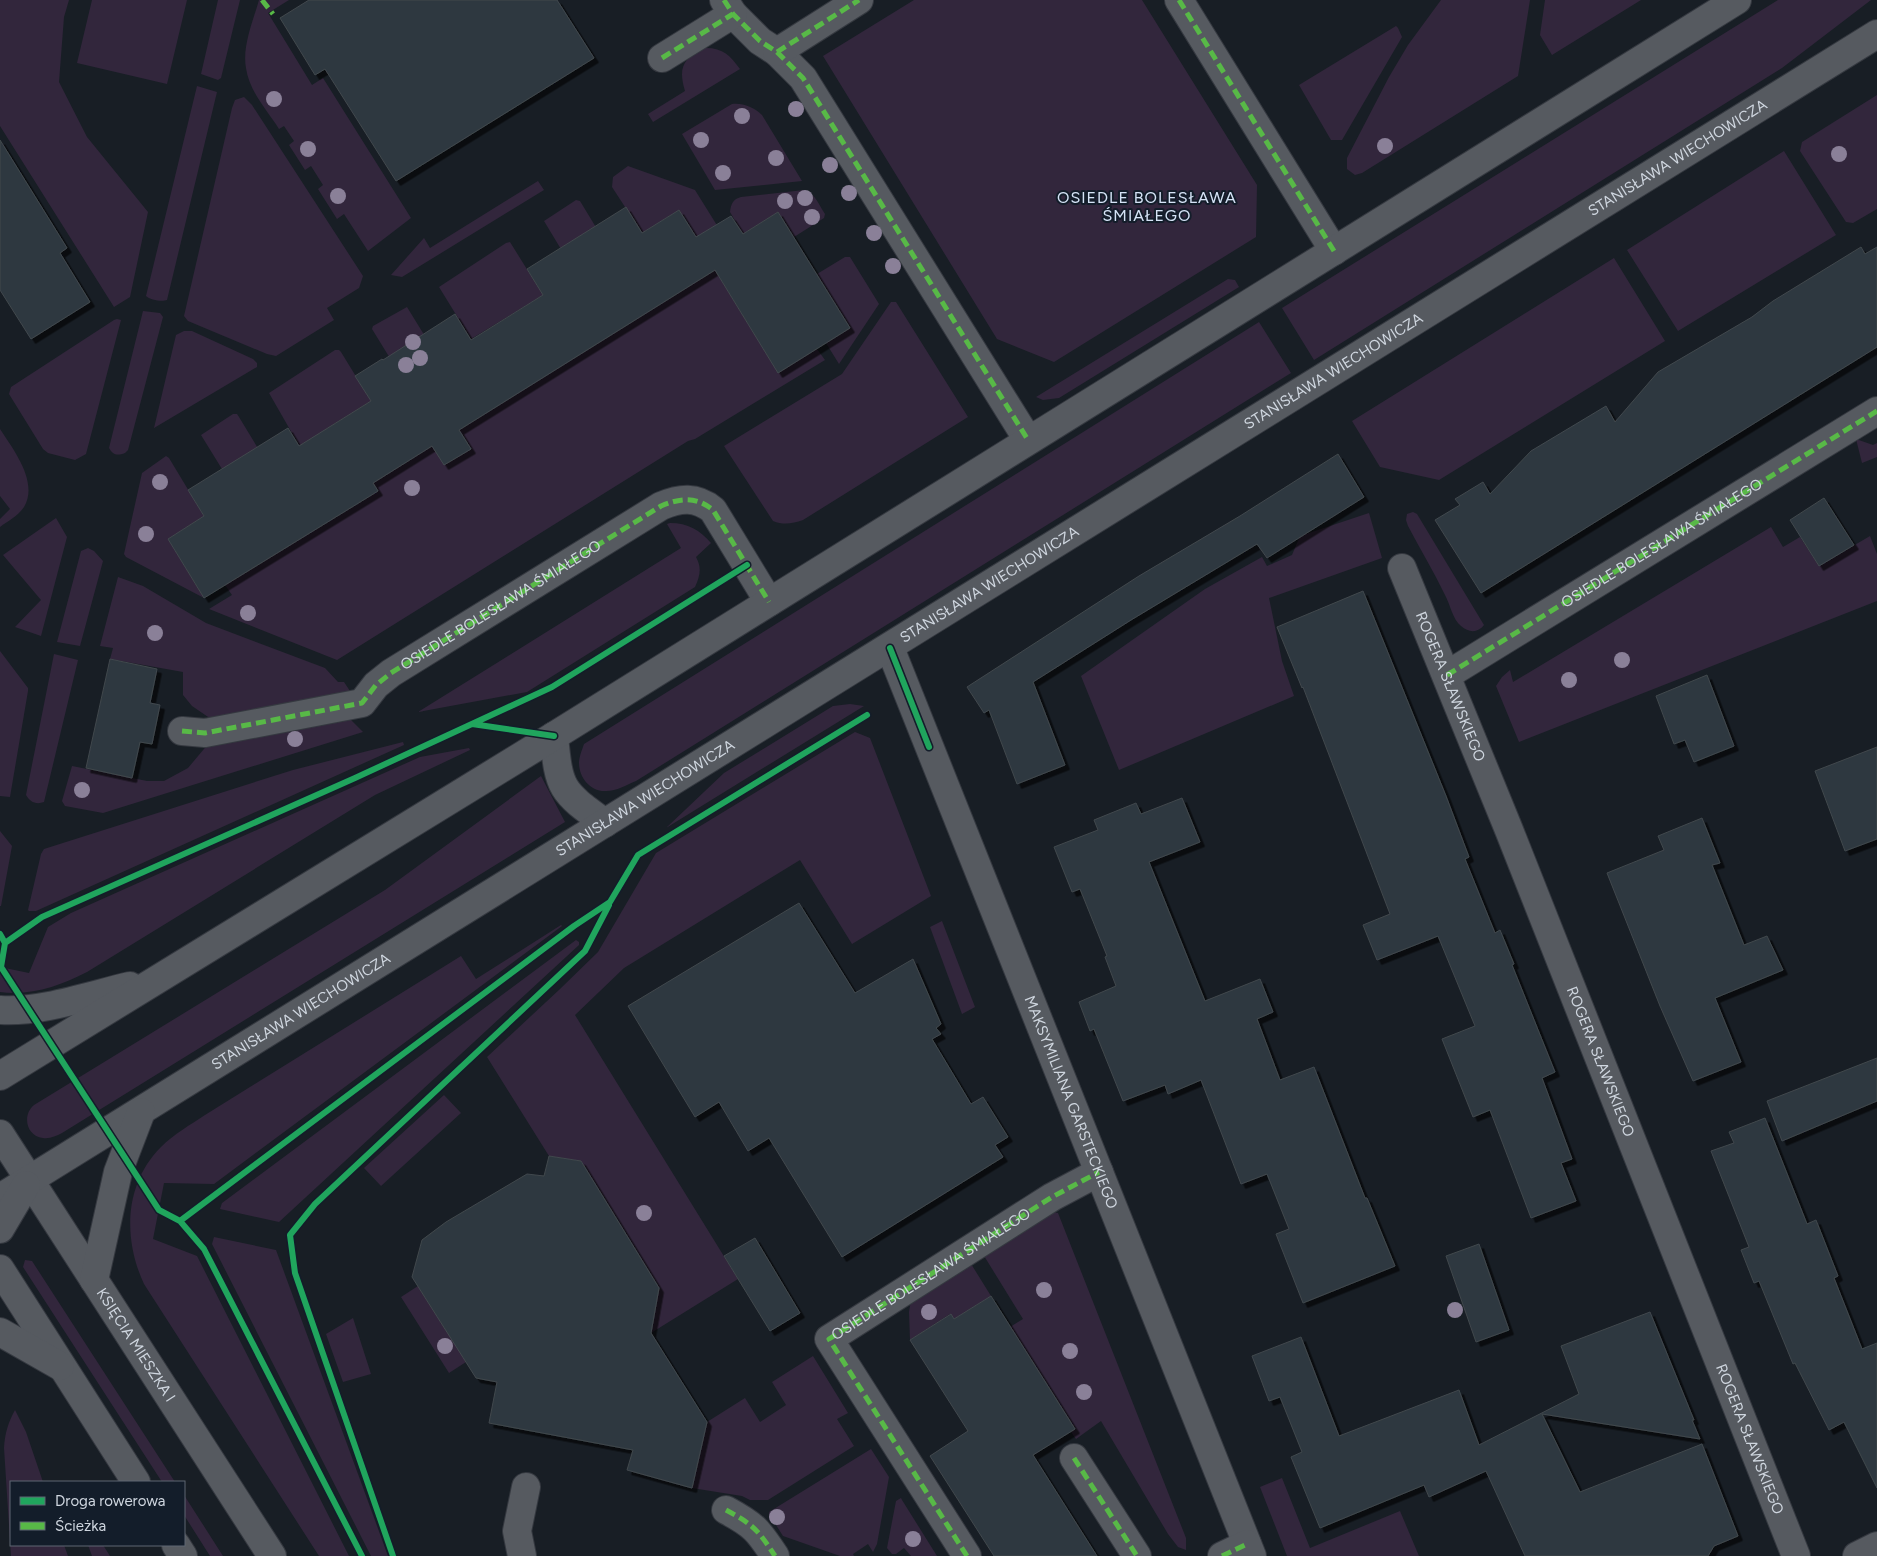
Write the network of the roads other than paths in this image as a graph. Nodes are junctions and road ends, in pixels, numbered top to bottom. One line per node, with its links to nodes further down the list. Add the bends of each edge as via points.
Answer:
1 (859, 0): 6 (street)
2 (1179, 0): 8 (street)
3 (1737, 0): 8 (street)
4 (729, 7): 6 (street, via 760,41); 7 (street)
5 (1877, 34): 13 (street, STANISŁAWA WIECHOWICZA)
6 (777, 52): 10 (street, via 803,78)
7 (662, 58)
8 (1334, 251): 10 (street)
9 (1877, 411): 14 (street, OSIEDLE BOLESŁAWA ŚMIAŁEGO)
10 (1028, 440): 12 (street)
11 (1402, 568): 14 (street, ROGERA SŁAWSKIEGO)
12 (769, 602): 15 (street, OSIEDLE BOLESŁAWA ŚMIAŁEGO, via 713,510 692,499 675,500 391,673 362,703 205,733); 16 (street)
13 (890, 648): 17 (street, STANISŁAWA WIECHOWICZA); 23 (street, MAKSYMILIANA GARSTECKIEGO)
14 (1447, 675): 43 (street, ROGERA SŁAWSKIEGO)
15 (182, 731)
16 (554, 736): 17 (street, via 557,768 564,788); 18 (street)
17 (605, 823): 21 (street, STANISŁAWA WIECHOWICZA)
18 (154, 980): 19 (street, via 53,1005); 20 (street)
19 (0, 1010)
20 (0, 1076)
21 (141, 1112): 24 (street, STANISŁAWA WIECHOWICZA); 28 (street, via 118,1172)
22 (0, 1134): 24 (street, KSIĘCIA MIESZKA I)
23 (1099, 1172): 36 (street, MAKSYMILIANA GARSTECKIEGO); 40 (street, OSIEDLE BOLESŁAWA ŚMIAŁEGO, via 1052,1197 829,1339)
24 (30, 1179): 25 (street, STANISŁAWA WIECHOWICZA); 26 (street); 28 (street, KSIĘCIA MIESZKA I)
25 (0, 1198)
26 (0, 1229)
27 (0, 1269): 30 (street)
28 (94, 1280): 37 (street, KSIĘCIA MIESZKA I)
29 (0, 1332): 30 (street)
30 (63, 1368): 32 (street)
31 (1074, 1458): 41 (street)
32 (135, 1481)
33 (526, 1487): 38 (street, via 517,1531)
34 (726, 1510): 39 (street, via 749,1522)
35 (1877, 1546): 44 (street)
36 (1250, 1550): 42 (street)
37 (272, 1556)
38 (522, 1556)
39 (775, 1556)
40 (967, 1556)
41 (1137, 1556)
42 (1222, 1556)
43 (1796, 1556)
44 (1856, 1556)

